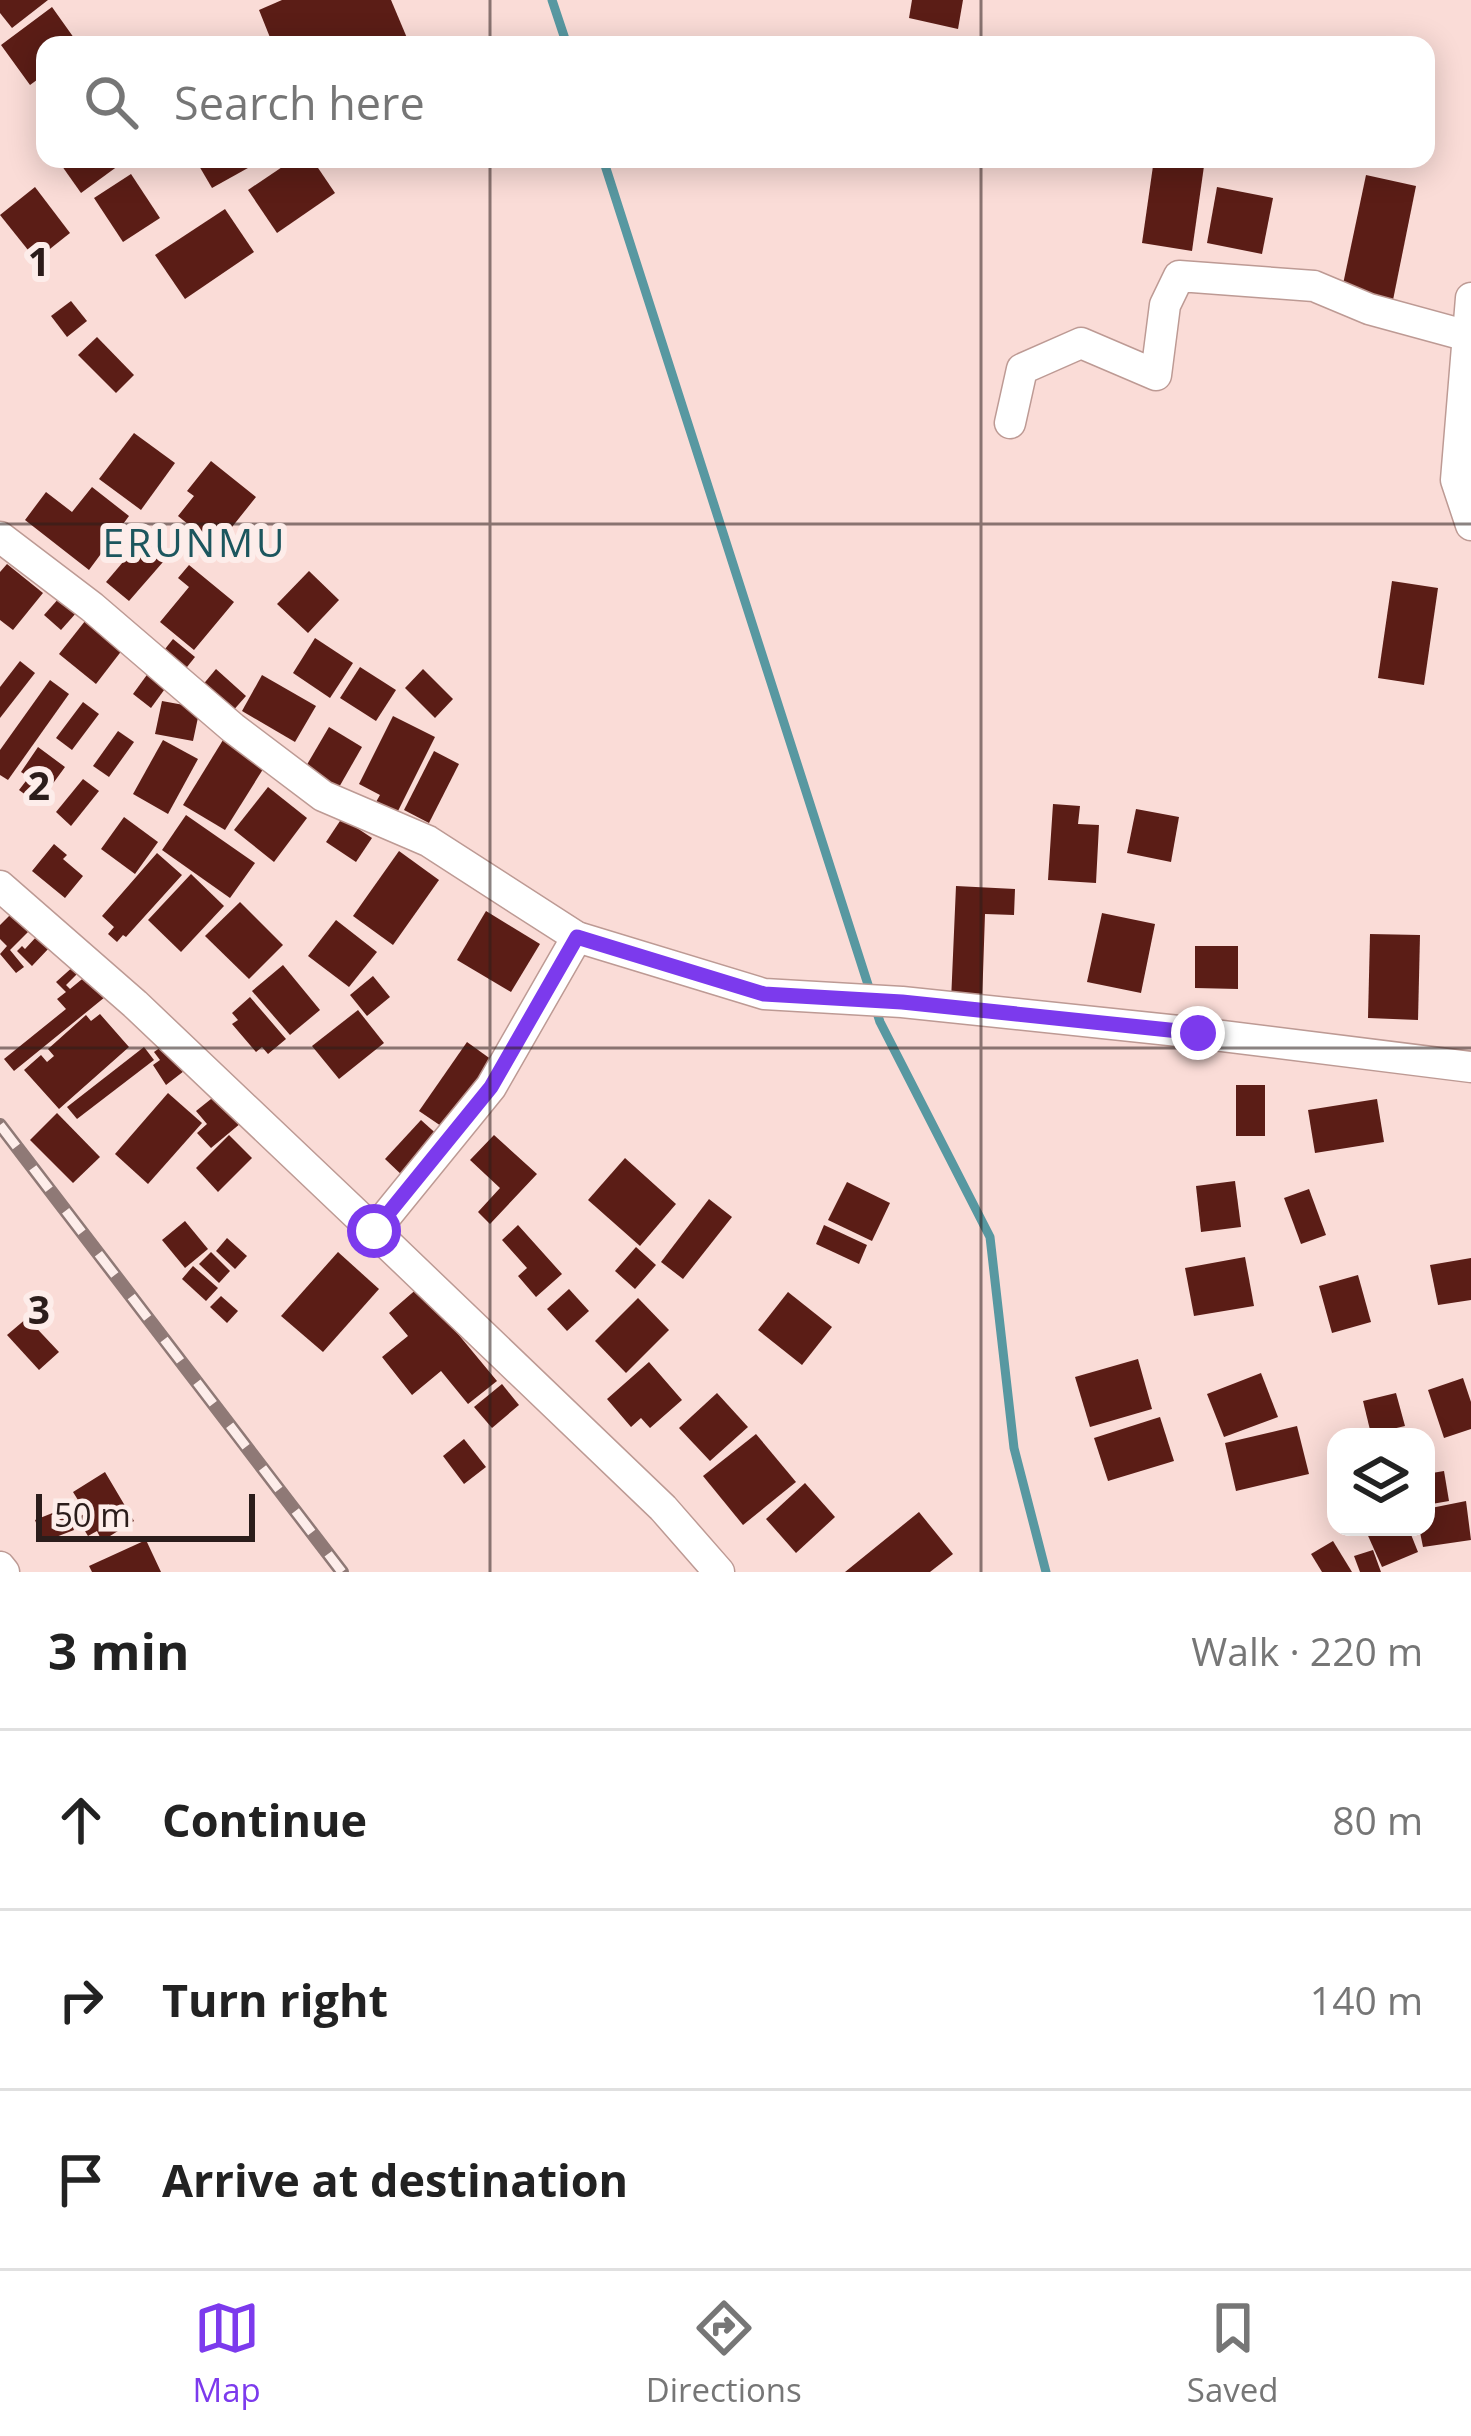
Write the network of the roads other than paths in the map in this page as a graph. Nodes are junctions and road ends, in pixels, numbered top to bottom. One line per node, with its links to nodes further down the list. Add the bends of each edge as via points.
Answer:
1 (1471, 298): 2 (street)
2 (1468, 336): 3 (street, via 1314,286 1179,276 1165,305 1156,375 1081,343 1022,369); 4 (street, via 1456,480)
3 (1010, 423)
4 (1471, 525)
5 (0, 537): 7 (street, via 323,796 428,841)
6 (0, 886): 9 (street)
7 (577, 937): 8 (street, via 764,994 902,1002); 9 (street, via 491,1087)
8 (1471, 1067)
9 (374, 1231): 10 (street, via 663,1508)
10 (719, 1572)

